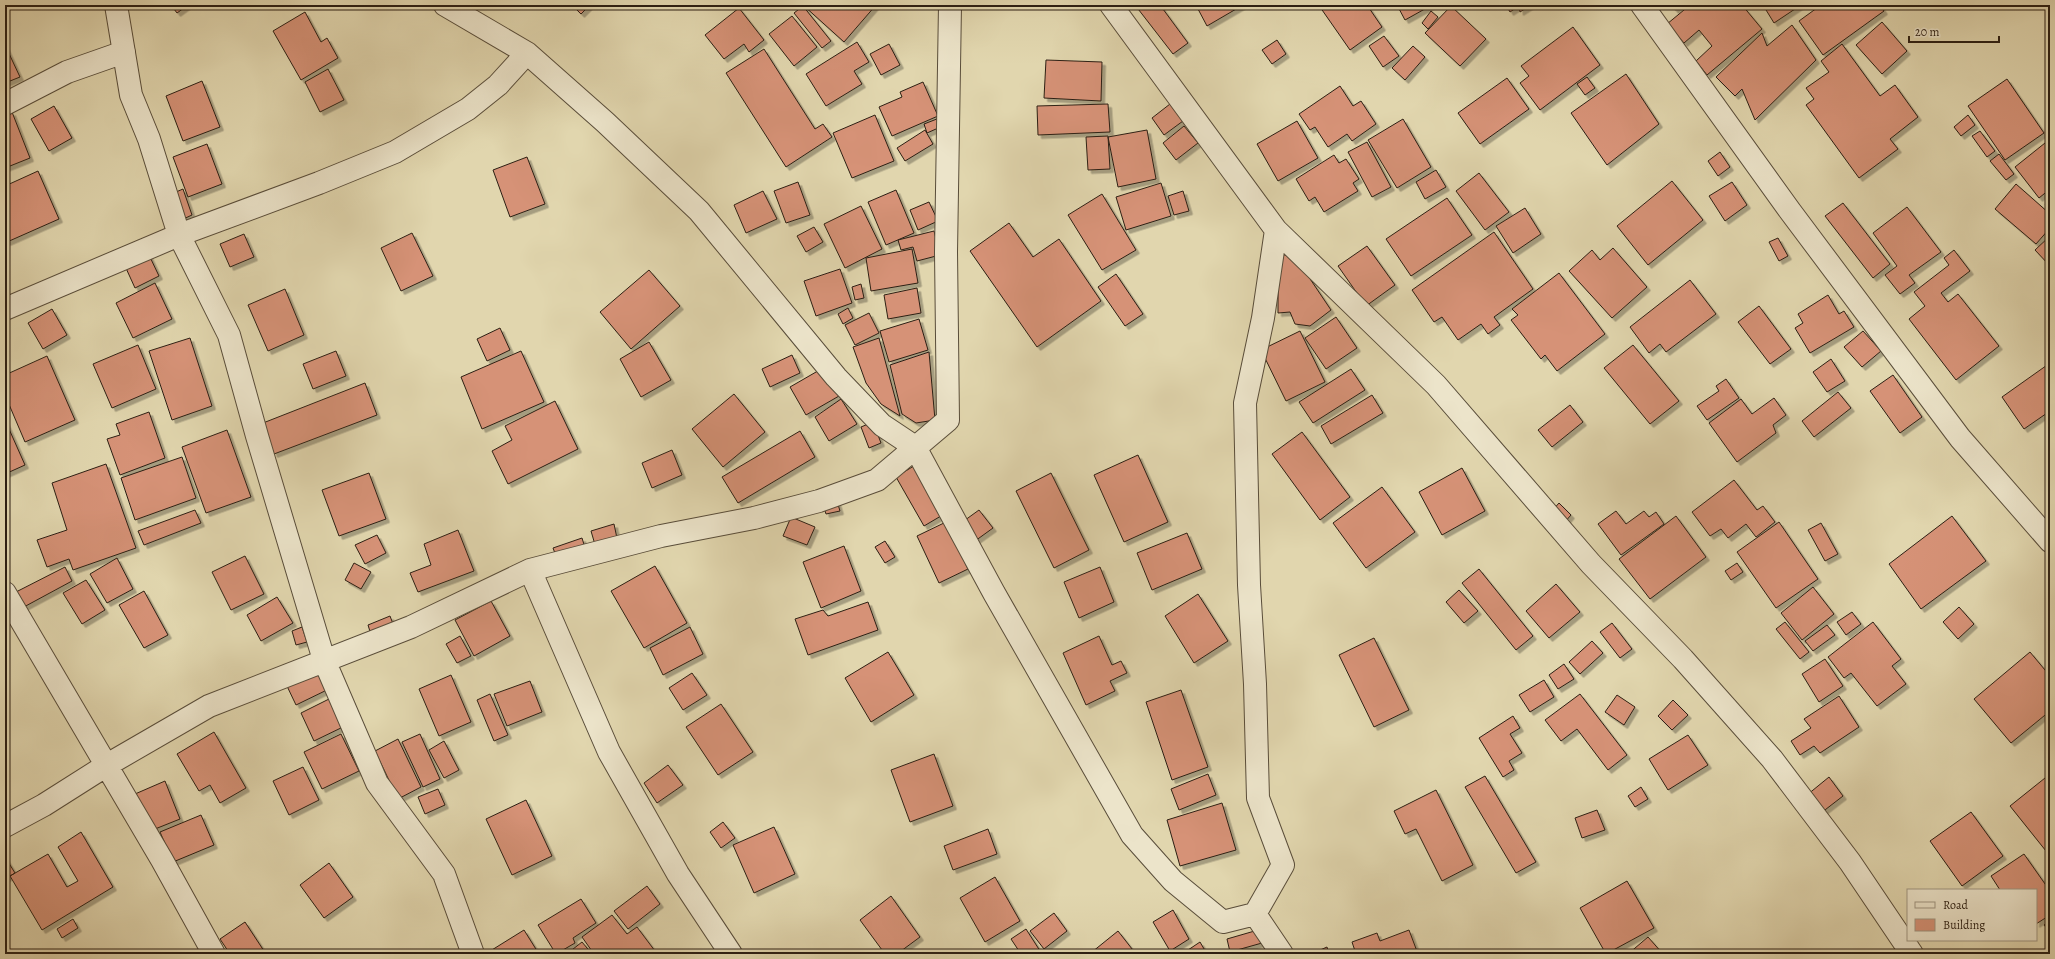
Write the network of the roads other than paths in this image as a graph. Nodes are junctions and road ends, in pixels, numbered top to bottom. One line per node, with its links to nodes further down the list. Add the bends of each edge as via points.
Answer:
1 (116, 5): 6 (street)
2 (445, 5): 7 (street)
3 (950, 5): 12 (street, via 946,252 948,420)
4 (1111, 5): 9 (street)
5 (1642, 5): 13 (street, via 1790,211 1960,438)
6 (124, 52): 8 (street, via 67,72); 10 (street, via 132,95 149,139)
7 (527, 53): 10 (street, via 498,85 468,109 396,152 279,199); 12 (street, via 605,122 698,211 836,377 882,425)
8 (5, 104)
9 (1276, 230): 19 (street, via 1263,318 1246,403 1249,585 1258,798 1283,865); 24 (street, via 1436,385 1591,564 1683,660 1772,759 1850,862)
10 (179, 235): 11 (street); 16 (street, via 229,334)
11 (5, 309)
12 (914, 447): 14 (street, via 877,480 820,501 754,518 661,536); 19 (street, via 1132,835 1173,881 1223,922)
13 (2050, 541)
14 (530, 570): 16 (street, via 411,627); 22 (street, via 609,752 678,874)
15 (5, 593): 17 (street)
16 (324, 660): 17 (street, via 209,706); 21 (street, via 377,783 444,874)
17 (107, 765): 18 (street); 20 (street)
18 (5, 826)
19 (1255, 914): 23 (street)
20 (214, 954)
21 (473, 954)
22 (731, 954)
23 (1282, 954)
24 (1912, 954)

